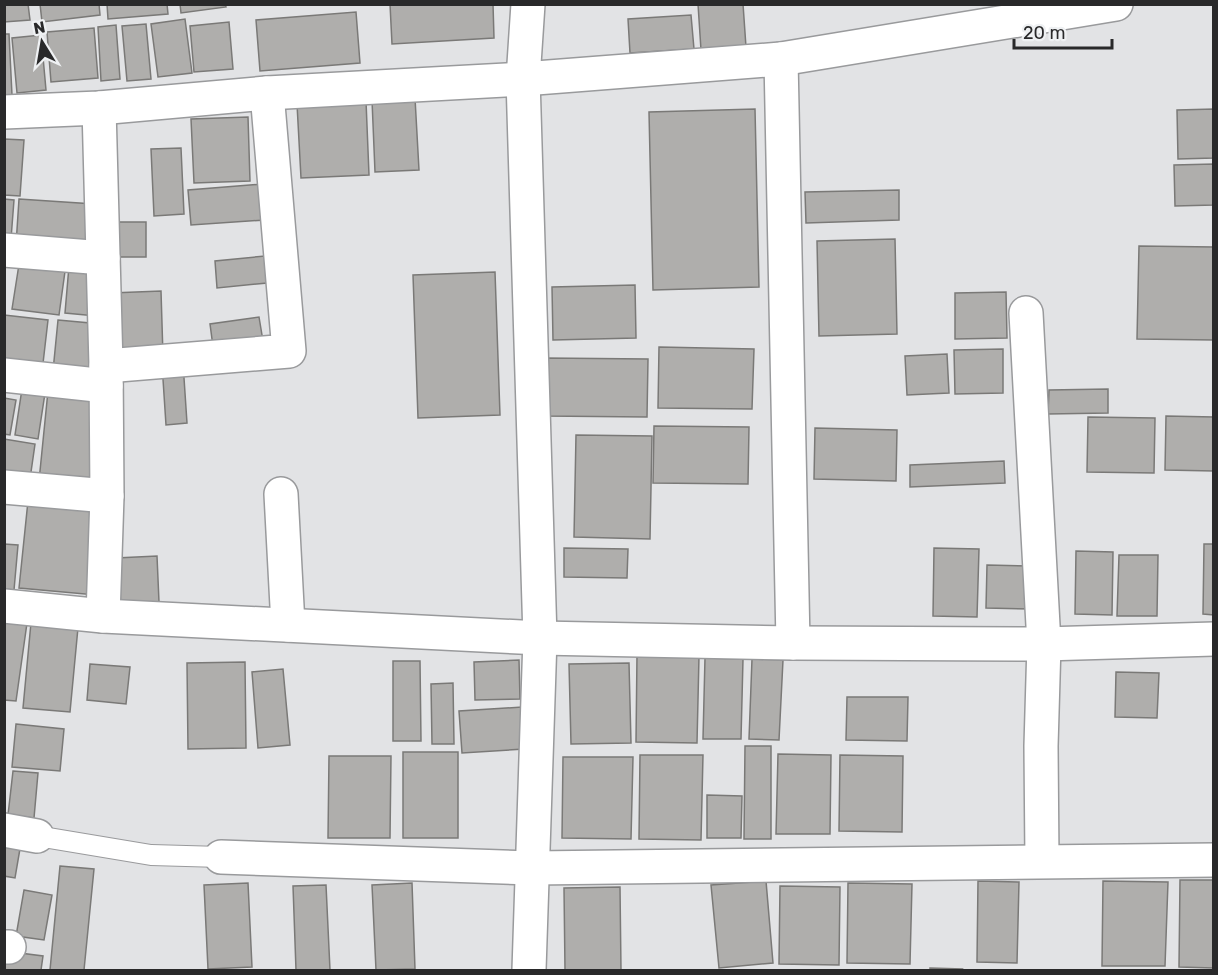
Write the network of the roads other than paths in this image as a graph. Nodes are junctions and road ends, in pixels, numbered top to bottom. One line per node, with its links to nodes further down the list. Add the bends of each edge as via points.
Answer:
1 (528, 4): 5 (street)
2 (1116, 4): 3 (street)
3 (1053, 10): 4 (street)
4 (781, 59): 5 (street); 22 (street)
5 (523, 79): 6 (street); 20 (street)
6 (267, 93): 7 (street); 13 (street, via 289,351)
7 (99, 108): 8 (street); 10 (street)
8 (4, 112)
9 (4, 250): 10 (street)
10 (103, 258): 13 (street)
11 (1026, 313): 23 (street)
12 (4, 375): 13 (street)
13 (106, 376): 16 (street)
14 (4, 487): 16 (street)
15 (281, 494): 19 (street)
16 (107, 496): 18 (street)
17 (4, 606): 18 (street)
18 (102, 616): 19 (street)
19 (288, 625): 20 (street)
20 (540, 638): 22 (street); 29 (street)
21 (1214, 639): 23 (street)
22 (793, 643): 23 (street)
23 (1044, 644): 28 (street)
24 (4, 830): 25 (street)
25 (37, 836): 26 (lane, via 151,855)
26 (221, 857): 29 (street)
27 (1214, 860): 28 (street)
28 (1042, 861): 29 (street)
29 (532, 868): 30 (street)
30 (530, 970)

